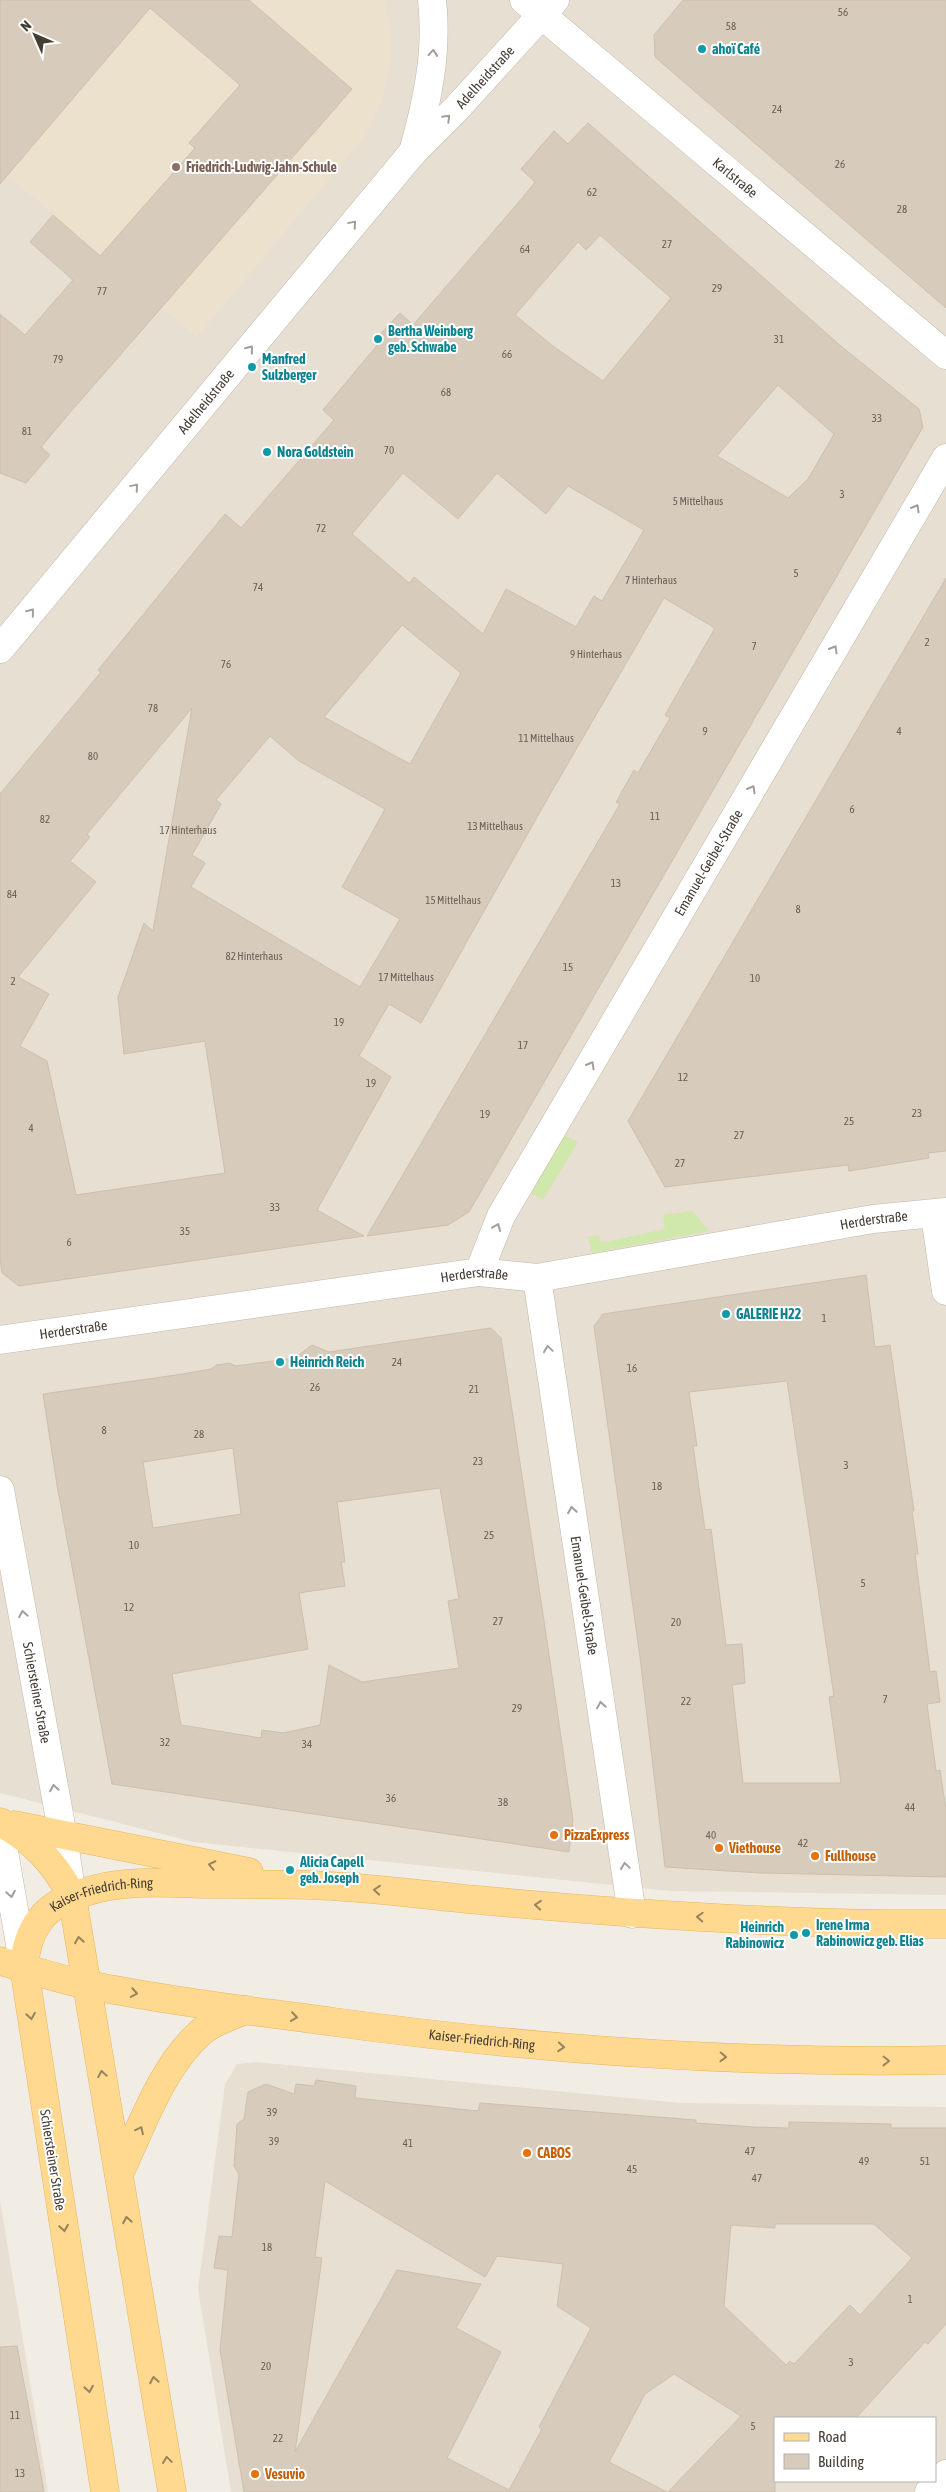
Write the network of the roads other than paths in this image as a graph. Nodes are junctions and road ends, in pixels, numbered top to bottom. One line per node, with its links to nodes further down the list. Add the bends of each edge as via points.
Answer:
1 (432, 0): 3 (street, Adelheidstraße, one-way to 1, via 432,66 435,36)
2 (540, 5): 3 (street, Adelheidstraße, one-way to 2, via 457,108); 4 (street, Karlstraße, via 579,49)
3 (413, 152): 6 (street, Adelheidstraße, one-way to 3)
4 (946, 355)
5 (946, 458): 8 (street, Emanuel-Geibel-Straße, one-way to 5, via 501,1216)
6 (0, 649)
7 (941, 1214): 9 (street, Herderstraße, via 873,1219); 10 (street)
8 (479, 1272): 9 (street, Herderstraße); 11 (street, Herderstraße)
9 (537, 1278): 18 (street, Emanuel-Geibel-Straße, one-way to 9)
10 (946, 1290)
11 (0, 1340)
12 (0, 1490): 15 (street, Schiersteiner Straße, one-way to 12)
13 (0, 1822): 15 (main road, Kaiser-Friedrich-Ring); 17 (main road, Schiersteiner Straße, via 22,1834 43,1852 60,1873)
14 (0, 1829): 20 (street, Schiersteiner Straße, one-way to 20)
15 (63, 1836): 16 (main road, Kaiser-Friedrich-Ring, one-way to 15); 17 (street, Schiersteiner Straße)
16 (311, 1885): 17 (main road, Kaiser-Friedrich-Ring, via 122,1885); 18 (main road, Kaiser-Friedrich-Ring, one-way to 16)
17 (72, 1896): 20 (main road, Kaiser-Friedrich-Ring, via 37,1922 26,1948); 21 (main road, Schiersteiner Straße, one-way to 17)
18 (632, 1914): 19 (main road, Kaiser-Friedrich-Ring, one-way to 18, via 766,1921)
19 (946, 1924)
20 (12, 1964): 21 (main road, Kaiser-Friedrich-Ring); 26 (main road, Schiersteiner Straße, one-way to 26)
21 (86, 1985): 22 (main road, Kaiser-Friedrich-Ring, one-way to 22); 24 (main road, Schiersteiner Straße, one-way to 21)
22 (246, 2010): 23 (main road, Kaiser-Friedrich-Ring, one-way to 23, via 512,2044 616,2052 797,2060); 24 (main road, one-way to 22, via 166,2075 187,2047 209,2027)
23 (946, 2060)
24 (119, 2174): 27 (main road, Schiersteiner Straße, one-way to 24)
25 (946, 2474): 28 (street)
26 (105, 2492)
27 (172, 2492)
28 (929, 2492)

